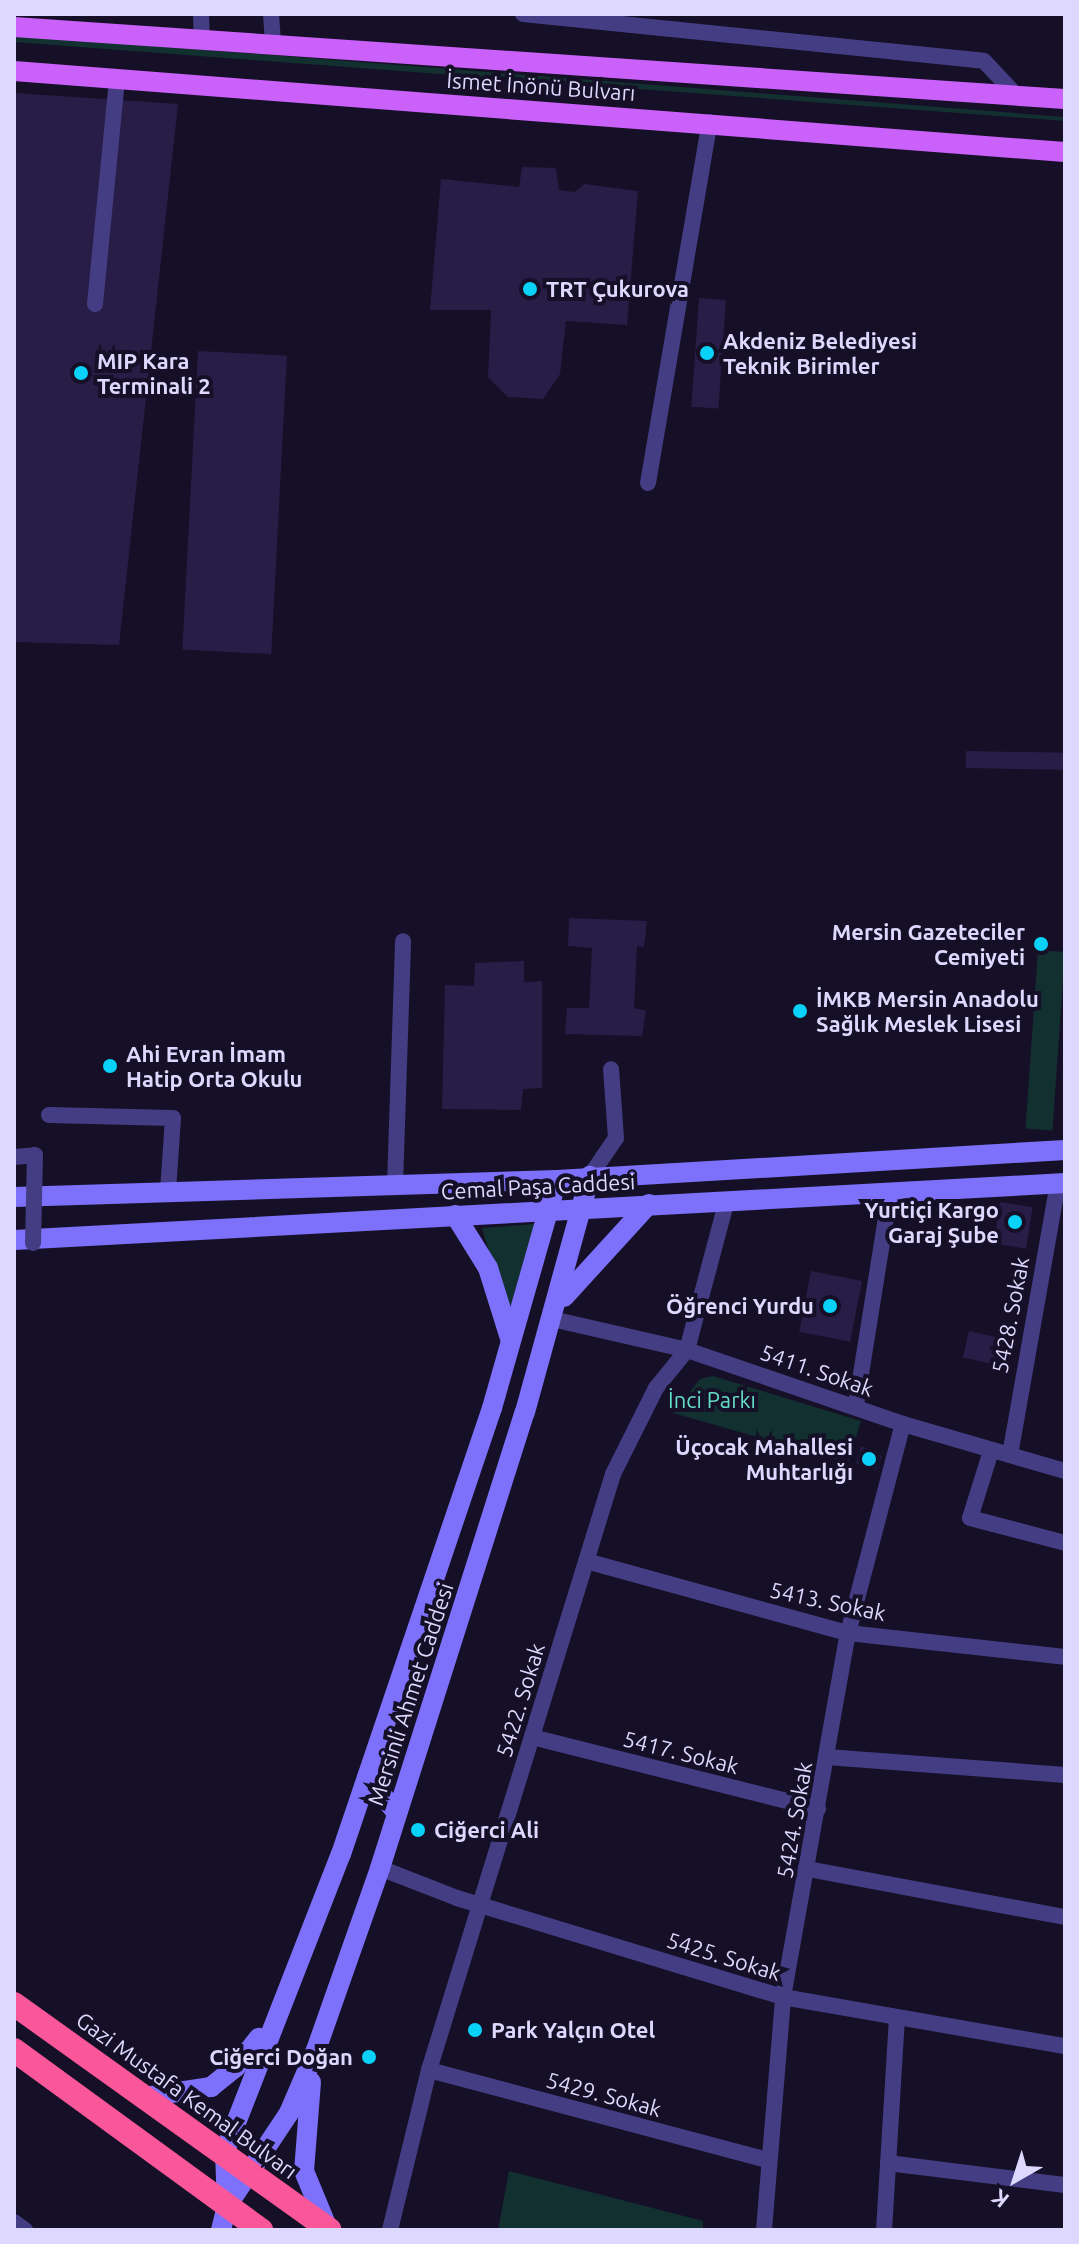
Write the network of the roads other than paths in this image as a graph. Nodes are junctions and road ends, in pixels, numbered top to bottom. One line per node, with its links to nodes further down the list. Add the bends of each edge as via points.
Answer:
1 (201, 14): 5 (street)
2 (271, 14): 6 (street)
3 (523, 14): 9 (street, via 984,61)
4 (14, 27): 5 (main road, İsmet İnönü Bulvarı)
5 (202, 41): 6 (main road, İsmet İnönü Bulvarı)
6 (273, 46): 9 (main road, İsmet İnönü Bulvarı)
7 (14, 71): 8 (main road, İsmet İnönü Bulvarı)
8 (117, 79): 11 (main road, İsmet İnönü Bulvarı); 13 (street)
9 (1014, 93): 10 (main road, İsmet İnönü Bulvarı)
10 (1065, 99)
11 (710, 122): 12 (main road, İsmet İnönü Bulvarı); 14 (street)
12 (1065, 152)
13 (95, 304)
14 (648, 483)
15 (403, 941): 23 (street)
16 (611, 1069): 20 (street, via 616,1138)
17 (49, 1115): 24 (street, via 173,1118)
18 (1065, 1150): 20 (main road, Cemal Paşa Caddesi)
19 (14, 1157): 32 (street, bridge, via 35,1155)
20 (590, 1176): 21 (main road, Cemal Paşa Caddesi); 29 (main road, Mersinli Ahmet Caddesi)
21 (557, 1180): 23 (main road, Cemal Paşa Caddesi); 30 (main road, Mersinli Ahmet Caddesi)
22 (1061, 1184): 25 (main road, Cemal Paşa Caddesi); 39 (street, 5428. Sokak)
23 (395, 1185): 24 (main road, Cemal Paşa Caddesi)
24 (168, 1192): 26 (main road, Cemal Paşa Caddesi)
25 (890, 1192): 27 (main road, Cemal Paşa Caddesi); 36 (street)
26 (14, 1197)
27 (727, 1200): 28 (main road, Cemal Paşa Caddesi); 35 (street, 5422. Sokak)
28 (649, 1204): 29 (main road, Cemal Paşa Caddesi); 33 (main road)
29 (584, 1207): 30 (main road, Cemal Paşa Caddesi); 33 (main road, Mersinli Ahmet Caddesi)
30 (550, 1211): 31 (main road, Cemal Paşa Caddesi); 34 (main road, Mersinli Ahmet Caddesi)
31 (455, 1215): 32 (main road, Cemal Paşa Caddesi); 34 (main road, via 488,1268)
32 (20, 1241)
33 (554, 1313): 35 (street, 5411. Sokak); 50 (main road, Mersinli Ahmet Caddesi)
34 (510, 1338): 48 (main road, Mersinli Ahmet Caddesi, via 492,1408)
35 (687, 1350): 36 (street, 5411. Sokak); 42 (street, 5422. Sokak, via 656,1388 613,1474)
36 (856, 1405): 37 (street, 5411. Sokak)
37 (903, 1424): 38 (street, 5411. Sokak); 43 (street, 5424. Sokak)
38 (991, 1451): 39 (street, 5411. Sokak); 41 (street, via 970,1518)
39 (1010, 1455): 40 (street, 5411. Sokak)
40 (1065, 1471)
41 (1065, 1543)
42 (586, 1561): 43 (street, 5413. Sokak); 45 (street, 5422. Sokak)
43 (848, 1633): 44 (street, 5413. Sokak); 46 (street, 5424. Sokak)
44 (1065, 1657)
45 (532, 1737): 49 (street, 5417. Sokak); 53 (street, 5422. Sokak)
46 (827, 1757): 47 (street); 49 (street, 5424. Sokak)
47 (1065, 1775)
48 (367, 1777): 50 (main road); 58 (main road, Mersinli Ahmet Caddesi)
49 (818, 1809): 52 (street, 5424. Sokak)
50 (397, 1813): 51 (main road, Mersinli Ahmet Caddesi)
51 (380, 1868): 53 (street, 5425. Sokak); 61 (main road, Mersinli Ahmet Caddesi)
52 (808, 1869): 54 (street); 55 (street, 5424. Sokak)
53 (480, 1905): 55 (street, 5425. Sokak); 62 (street, 5422. Sokak)
54 (1065, 1917)
55 (783, 1997): 57 (street, 5425. Sokak); 65 (street, 5424. Sokak)
56 (14, 2004): 63 (highway, Gazi Mustafa Kemal Bulvarı)
57 (897, 2017): 59 (street, 5425. Sokak); 66 (street)
58 (271, 2022): 63 (main road, via 236,2067 211,2087); 64 (main road, Mersinli Ahmet Caddesi)
59 (1065, 2046)
60 (14, 2050): 69 (highway)
61 (316, 2050): 67 (main road, Mersinli Ahmet Caddesi, via 289,2113); 71 (main road, via 304,2171)
62 (429, 2070): 65 (street, 5429. Sokak); 75 (street, 5422. Sokak)
63 (145, 2097): 64 (highway, Gazi Mustafa Kemal Bulvarı)
64 (225, 2151): 67 (highway, Gazi Mustafa Kemal Bulvarı); 69 (main road, Mersinli Ahmet Caddesi)
65 (768, 2160): 76 (street, 5424. Sokak)
66 (888, 2163): 68 (street); 77 (street)
67 (250, 2172): 69 (main road, Mersinli Ahmet Caddesi); 71 (highway, Gazi Mustafa Kemal Bulvarı)
68 (1065, 2185)
69 (227, 2206): 73 (main road, Mersinli Ahmet Caddesi); 74 (highway)
70 (14, 2222): 72 (street)
71 (329, 2229)
72 (25, 2230)
73 (221, 2230)
74 (261, 2230)
75 (390, 2230)
76 (764, 2230)
77 (884, 2230)

